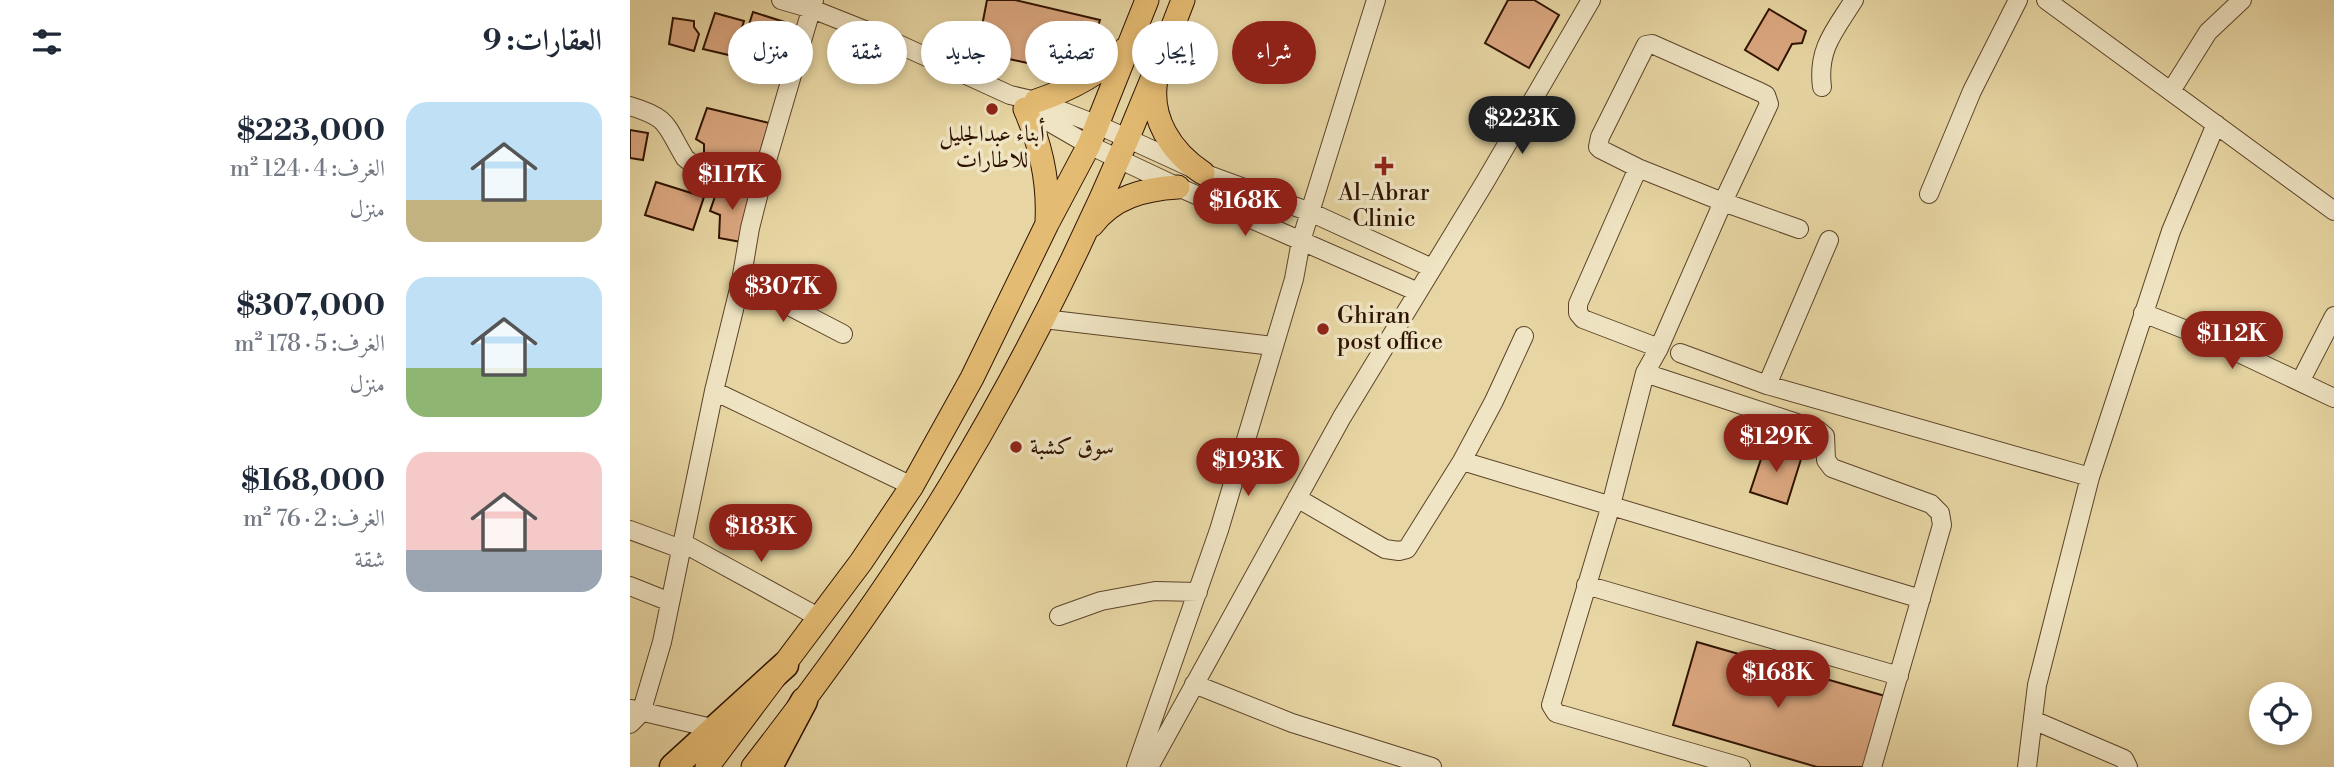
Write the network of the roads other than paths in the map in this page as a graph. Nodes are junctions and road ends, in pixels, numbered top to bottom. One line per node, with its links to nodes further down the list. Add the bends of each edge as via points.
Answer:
1 (781, 0): 10 (street)
2 (1147, 0): 12 (main road)
3 (1183, 0): 11 (main road)
4 (1376, 0): 29 (street)
5 (1854, 0): 15 (street, via 1822,55)
6 (2018, 0): 26 (street, via 1972,91)
7 (2046, 0): 16 (street)
8 (2242, 0): 16 (street, via 2208,32)
9 (1584, 2): 35 (street)
10 (813, 5): 17 (street); 24 (street)
11 (1175, 21)
12 (1130, 44): 17 (main road, via 1080,83); 20 (main road)
13 (1150, 84): 21 (main road)
14 (1157, 84): 23 (main road, via 1155,102 1166,136 1176,151)
15 (1822, 87)
16 (2171, 92): 19 (street)
17 (1024, 102): 20 (street); 30 (main road, via 1044,165)
18 (630, 106): 24 (street, via 664,121 690,162)
19 (2216, 124): 28 (street); 38 (street)
20 (1094, 135): 21 (street); 30 (main road)
21 (1122, 148): 23 (street); 25 (street); 32 (main road)
22 (1639, 168): 27 (street); 27 (street, via 1600,149 1598,142 1649,44 1769,100); 44 (street, via 1578,313 1583,319)
23 (1203, 173): 29 (street)
24 (761, 185): 36 (street)
25 (1178, 187): 32 (main road, via 1145,191 1114,204); 34 (street)
26 (1929, 194)
27 (1723, 202): 31 (street); 44 (street)
28 (2334, 211)
29 (1310, 212): 34 (street); 35 (street)
30 (1047, 224): 53 (main road, via 972,378)
31 (1798, 229)
32 (1083, 236): 40 (main road)
33 (1829, 240): 48 (street)
34 (1301, 241): 37 (street); 43 (street)
35 (1432, 268): 37 (street)
36 (741, 281): 41 (street); 49 (street)
37 (1418, 292): 54 (street)
38 (2143, 313): 47 (street); 52 (street)
39 (2334, 316): 47 (street)
40 (1044, 319): 43 (street); 68 (main road, via 950,486)
41 (843, 334)
42 (1524, 336): 51 (street)
43 (1273, 346): 60 (street)
44 (1659, 348): 46 (street)
45 (1680, 353): 48 (street)
46 (1645, 373): 55 (street); 61 (street, via 1818,430 1825,436 1826,460 1832,468 1931,504 1940,513 1942,525)
47 (2300, 382): 50 (street)
48 (1767, 385): 52 (street)
49 (714, 391): 53 (street); 57 (street)
50 (2334, 398)
51 (1462, 461): 54 (street, via 1407,548 1399,551 1385,549); 55 (street)
52 (2090, 477): 70 (street, via 2044,652)
53 (912, 486): 64 (main road)
54 (1297, 498): 67 (street)
55 (1611, 505): 58 (street); 61 (street)
56 (630, 530): 57 (street)
57 (682, 546): 62 (street); 64 (street)
58 (1587, 585): 66 (street); 79 (street, via 1551,701 1553,712)
59 (630, 586): 62 (street)
60 (1198, 592): 63 (street, via 1155,591 1101,601); 76 (street)
61 (1921, 599): 66 (street)
62 (670, 601): 69 (street, via 662,642)
63 (1059, 616)
64 (820, 618): 65 (main road)
65 (785, 665): 71 (highway); 73 (main road)
66 (1899, 676): 80 (street)
67 (1194, 684): 77 (street); 78 (street, via 1292,723)
68 (804, 701): 74 (main road); 75 (highway)
69 (634, 715): 71 (street)
70 (2034, 720): 81 (street); 82 (street, via 2124,759)
71 (716, 729): 72 (highway)
72 (673, 767)
73 (707, 767)
74 (753, 767)
75 (769, 767)
76 (1136, 767)
77 (1149, 767)
78 (1432, 767)
79 (1741, 767)
80 (1872, 767)
81 (2027, 767)
82 (2128, 767)

